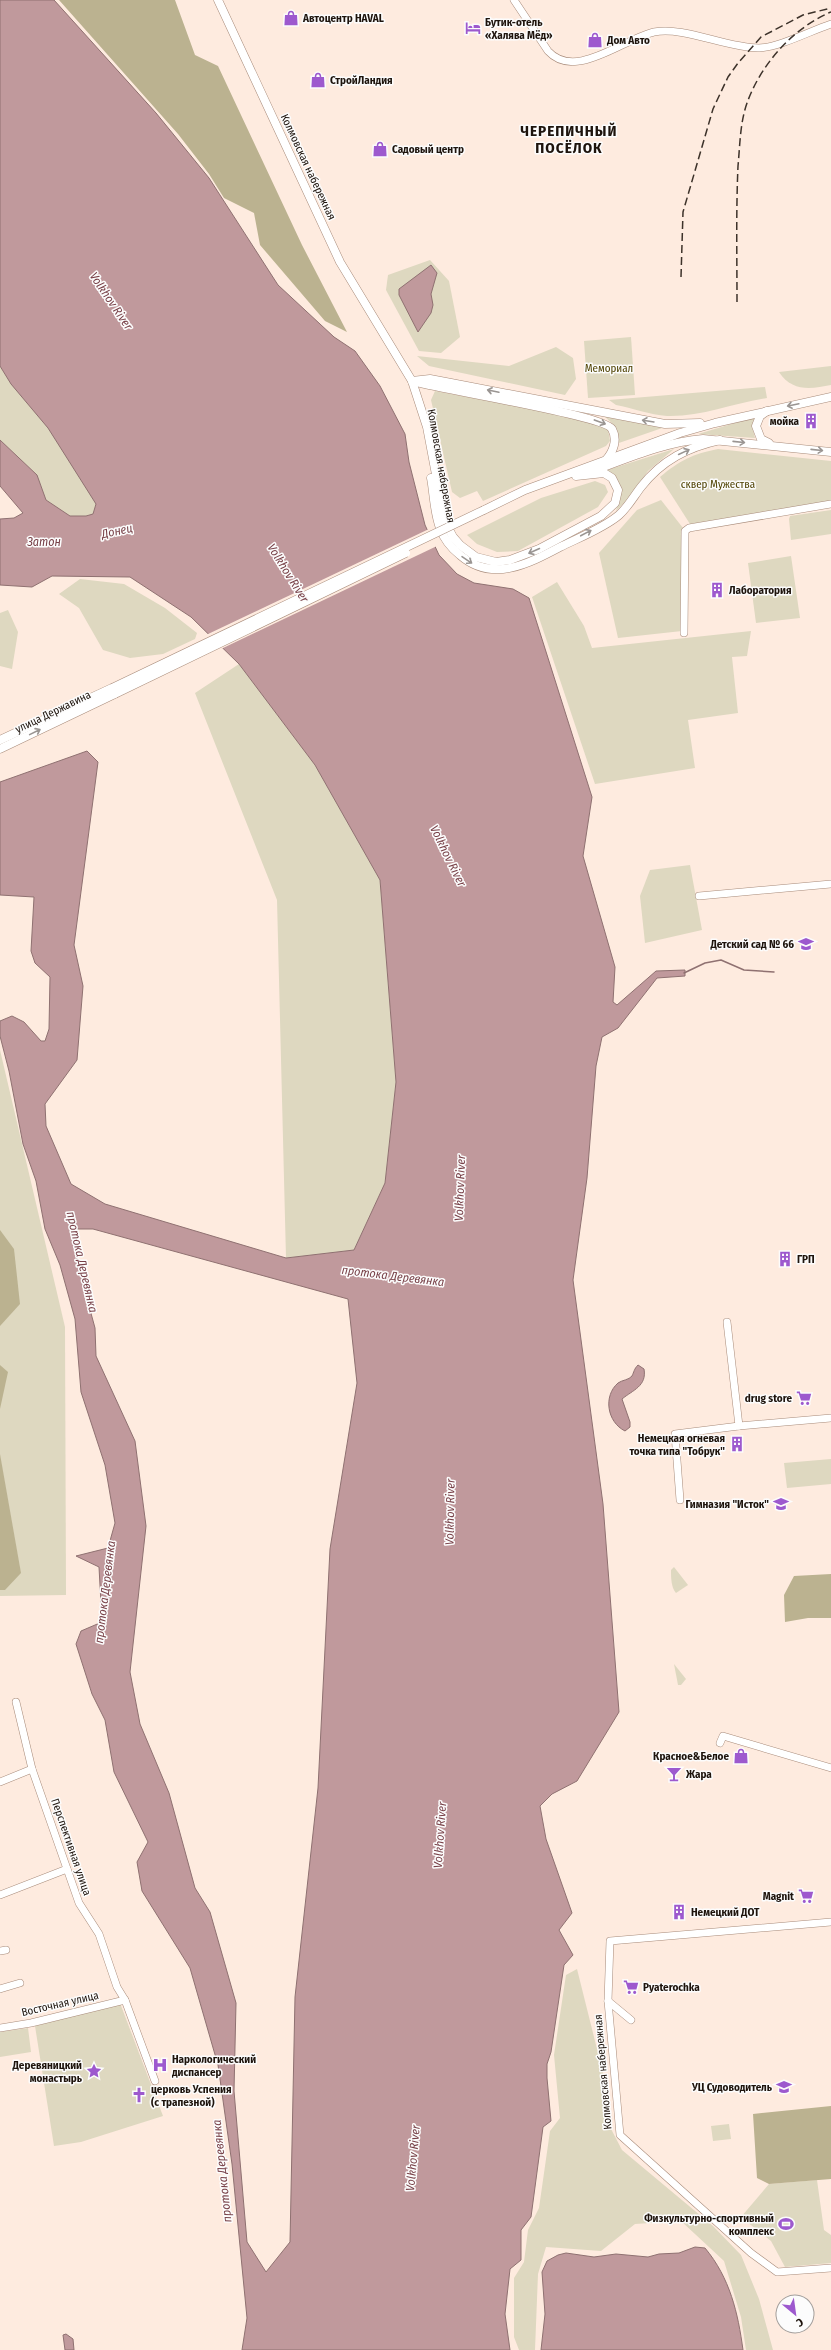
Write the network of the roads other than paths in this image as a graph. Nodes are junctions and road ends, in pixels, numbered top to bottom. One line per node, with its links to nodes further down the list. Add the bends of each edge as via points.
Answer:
1 (218, 0): 4 (main road, Колмовская набережная, via 340,262)
2 (514, 0): 3 (street, via 553,57 567,62 587,59 653,32 667,31 760,48)
3 (831, 24)
4 (412, 381): 7 (main road, one-way to 4, via 666,424 430,379); 8 (main road, Колмовская набережная, one-way to 8, via 421,414 440,528 457,553 485,569 497,571 521,566 618,516 656,470 668,461 698,445); 11 (main road, one-way to 11, via 581,416 603,423 612,429 614,441); 12 (main road, Колмовская набережная, one-way to 4, via 604,473 612,478 618,490 615,503 601,516 522,557 496,562 476,557 460,545 445,522 427,427)
5 (831, 397): 6 (main road, one-way to 6)
6 (771, 409): 7 (main road); 9 (main road, via 760,416 756,426 761,438)
7 (715, 422): 11 (main road)
8 (720, 440): 9 (main road, one-way to 9); 12 (main road, via 687,440)
9 (774, 446): 10 (main road, one-way to 10)
10 (831, 452)
11 (606, 460): 14 (main road, via 525,490)
12 (576, 476): 14 (main road)
13 (831, 504): 15 (street, via 685,531)
14 (485, 512): 16 (main road, bridge)
15 (684, 633)
16 (113, 691): 17 (main road, улица Державина); 18 (main road, улица Державина, one-way to 16)
17 (0, 740)
18 (0, 749)
19 (831, 884): 20 (street)
20 (699, 896)
21 (727, 1322): 23 (street)
22 (831, 1418): 23 (street)
23 (739, 1426): 24 (street, via 675,1434)
24 (680, 1500)
25 (16, 1702): 28 (street, Перспективная улица)
26 (720, 1743): 27 (street, via 723,1736)
27 (831, 1768)
28 (32, 1769): 29 (street); 30 (street, Перспективная улица)
29 (0, 1782)
30 (67, 1868): 31 (street); 35 (street, Перспективная улица, via 79,1903 99,1934 117,1987)
31 (0, 1895)
32 (831, 1922): 36 (street, Колмовская набережная, via 610,1941)
33 (20, 1983): 34 (street)
34 (0, 1989)
35 (126, 2000): 38 (street, Восточная улица); 39 (street, Перспективная улица)
36 (608, 2001): 37 (street); 40 (street, Колмовская набережная, via 620,2135 751,2253 778,2272)
37 (631, 2020)
38 (0, 2028)
39 (155, 2081)
40 (831, 2268)

